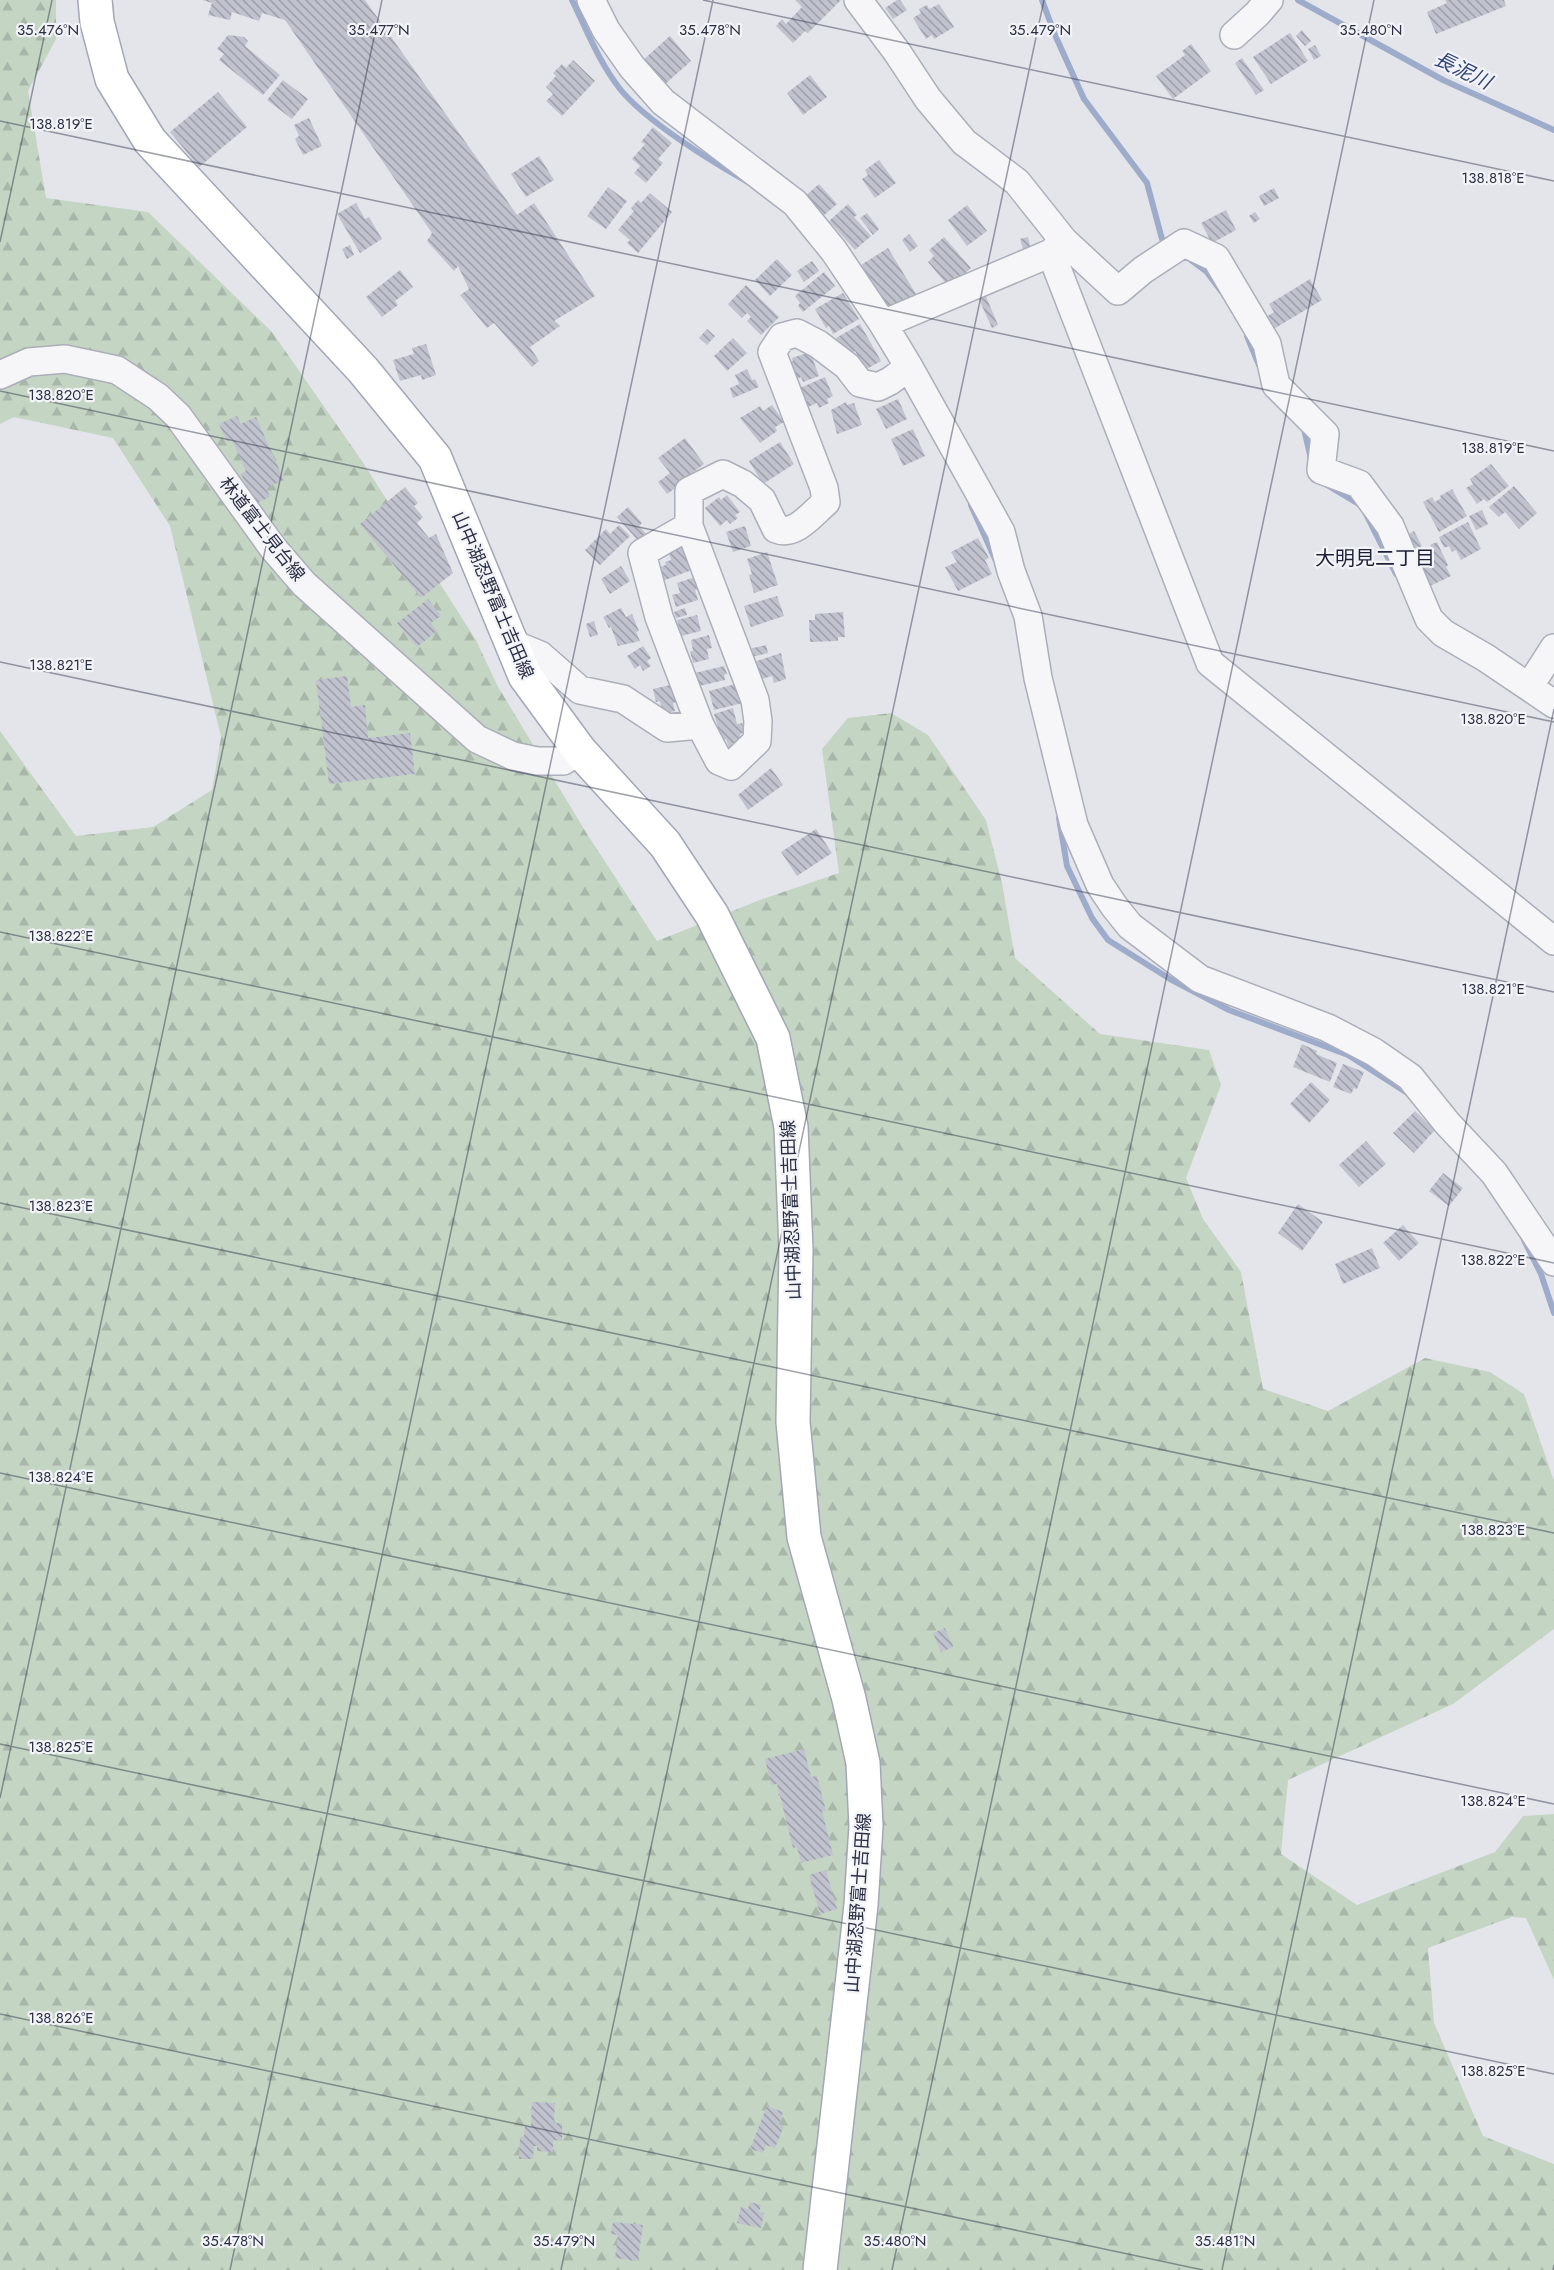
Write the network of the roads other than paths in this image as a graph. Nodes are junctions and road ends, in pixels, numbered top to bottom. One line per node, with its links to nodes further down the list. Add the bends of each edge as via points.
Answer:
1 (95, 0): 11 (main road, 山中湖忍野富士吉田線, via 112,79 150,141 363,370 435,458)
2 (591, 0): 7 (street, via 632,68 663,102 795,203 834,251)
3 (858, 0): 6 (street, via 928,99 964,142 1017,182)
4 (1269, 0): 5 (street)
5 (1234, 35)
6 (1057, 247): 7 (street); 13 (street, via 1118,291 1184,243 1216,258 1267,344 1276,386 1325,434 1321,470 1359,484 1390,526 1428,619 1443,633); 17 (street, via 1210,663)
7 (883, 324): 8 (street)
8 (909, 367): 10 (street, via 878,387 860,383 847,366 818,344 797,333 782,337 772,352 826,502 792,531 784,532 776,529 762,500 723,474 689,491); 18 (street, via 1001,532 1028,616 1038,678 1074,825 1100,885 1114,906 1130,926 1200,979 1328,1028 1410,1077 1494,1173)
9 (0, 375): 16 (street, 林道富士見台線, via 29,362 65,358 117,369 178,416 273,548 304,584 477,739 513,756 537,761 563,761)
10 (689, 526): 15 (street, via 642,553 659,617); 15 (street, via 755,700 757,741 731,766 719,761)
11 (511, 643): 15 (street, via 540,655 580,690 623,699 667,728); 16 (main road, 山中湖忍野富士吉田線, via 525,676)
12 (1554, 648): 13 (street)
13 (1529, 687): 14 (street)
14 (1554, 704)
15 (700, 725)
16 (580, 751): 19 (main road, 山中湖忍野富士吉田線, via 665,844 712,915 772,1038 791,1127 796,1250 793,1422 804,1537 849,1699 862,1763 866,1827 861,1905)
17 (1554, 941)
18 (1554, 1262)
19 (820, 2270)

